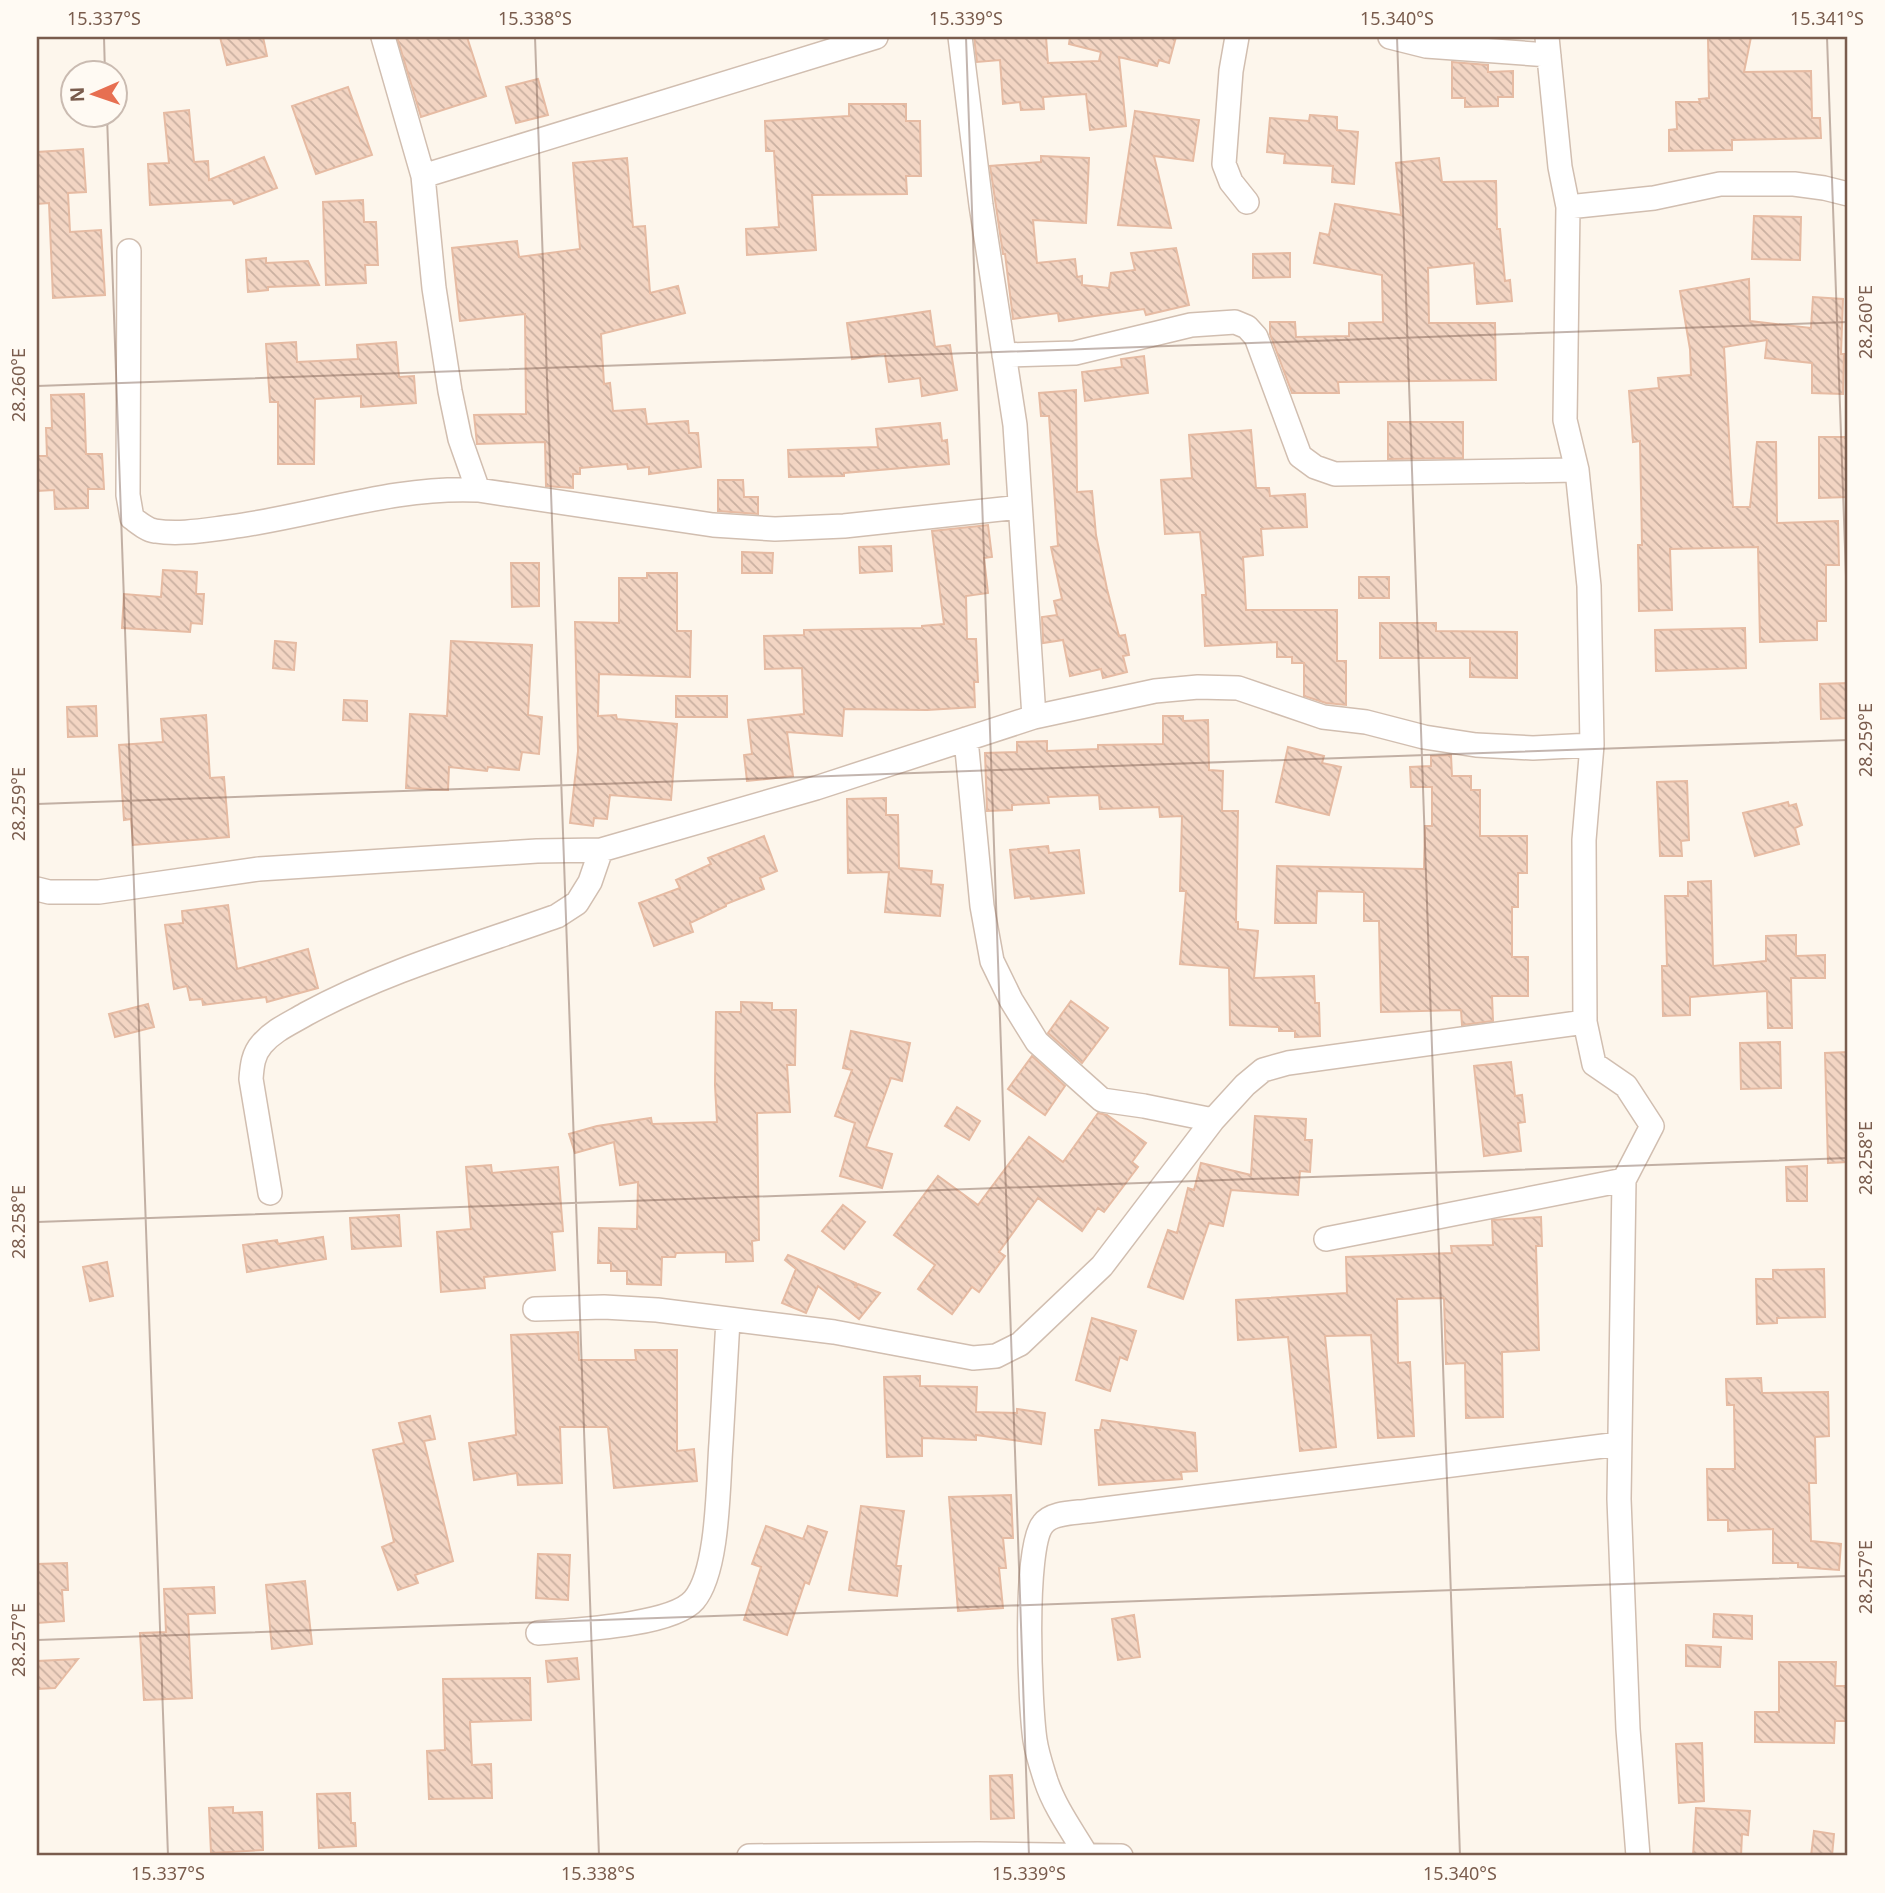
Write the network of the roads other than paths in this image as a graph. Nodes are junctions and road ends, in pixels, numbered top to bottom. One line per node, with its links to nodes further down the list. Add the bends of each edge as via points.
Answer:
1 (383, 37): 7 (street)
2 (876, 37): 7 (street)
3 (960, 37): 12 (street)
4 (1237, 37): 9 (street, via 1224,164 1231,183)
5 (1391, 37): 6 (street, via 1426,46)
6 (1548, 46): 10 (street, via 1560,167)
7 (423, 176): 14 (street, via 450,391)
8 (1848, 194): 10 (street, via 1794,184 1720,184)
9 (1247, 202)
10 (1569, 208): 13 (street, via 1565,419)
11 (129, 251): 14 (street, via 128,495 132,519 152,531 182,533 258,523 405,493)
12 (1004, 355): 13 (street, via 1075,354 1191,325 1235,322 1256,337 1300,456 1315,467 1335,474); 15 (street, via 1015,425)
13 (1577, 470): 18 (street, via 1588,586)
14 (478, 490): 15 (street, via 713,525 775,529)
15 (1020, 507): 16 (street)
16 (1034, 717): 17 (street); 18 (street, via 1155,691 1238,688 1323,717 1424,737 1533,748)
17 (966, 739): 19 (street); 22 (street, via 982,906 992,961 1037,1042 1102,1100)
18 (1591, 745): 21 (street, via 1584,840)
19 (601, 850): 20 (street, via 259,869 99,892); 24 (street, via 577,903 557,916 383,977 275,1031 260,1045 252,1061 251,1079)
20 (37, 889)
21 (1585, 1022): 22 (street, via 1288,1063 1263,1070); 23 (street, via 1594,1064 1626,1086 1652,1126)
22 (1213, 1120): 27 (street, via 1102,1266 1020,1344 996,1356 973,1358 834,1332)
23 (1623, 1181): 25 (street); 28 (street)
24 (270, 1193)
25 (1326, 1238)
26 (535, 1309): 27 (street, via 657,1310)
27 (729, 1320): 29 (street, via 715,1533 707,1572 694,1601 673,1613 624,1624)
28 (1619, 1444): 31 (street, via 1088,1511 1043,1523 1036,1538 1029,1640 1035,1741 1047,1784); 33 (street, via 1628,1729)
29 (538, 1633)
30 (749, 1856): 31 (street)
31 (1087, 1856): 32 (street)
32 (1121, 1856)
33 (1639, 1856)

